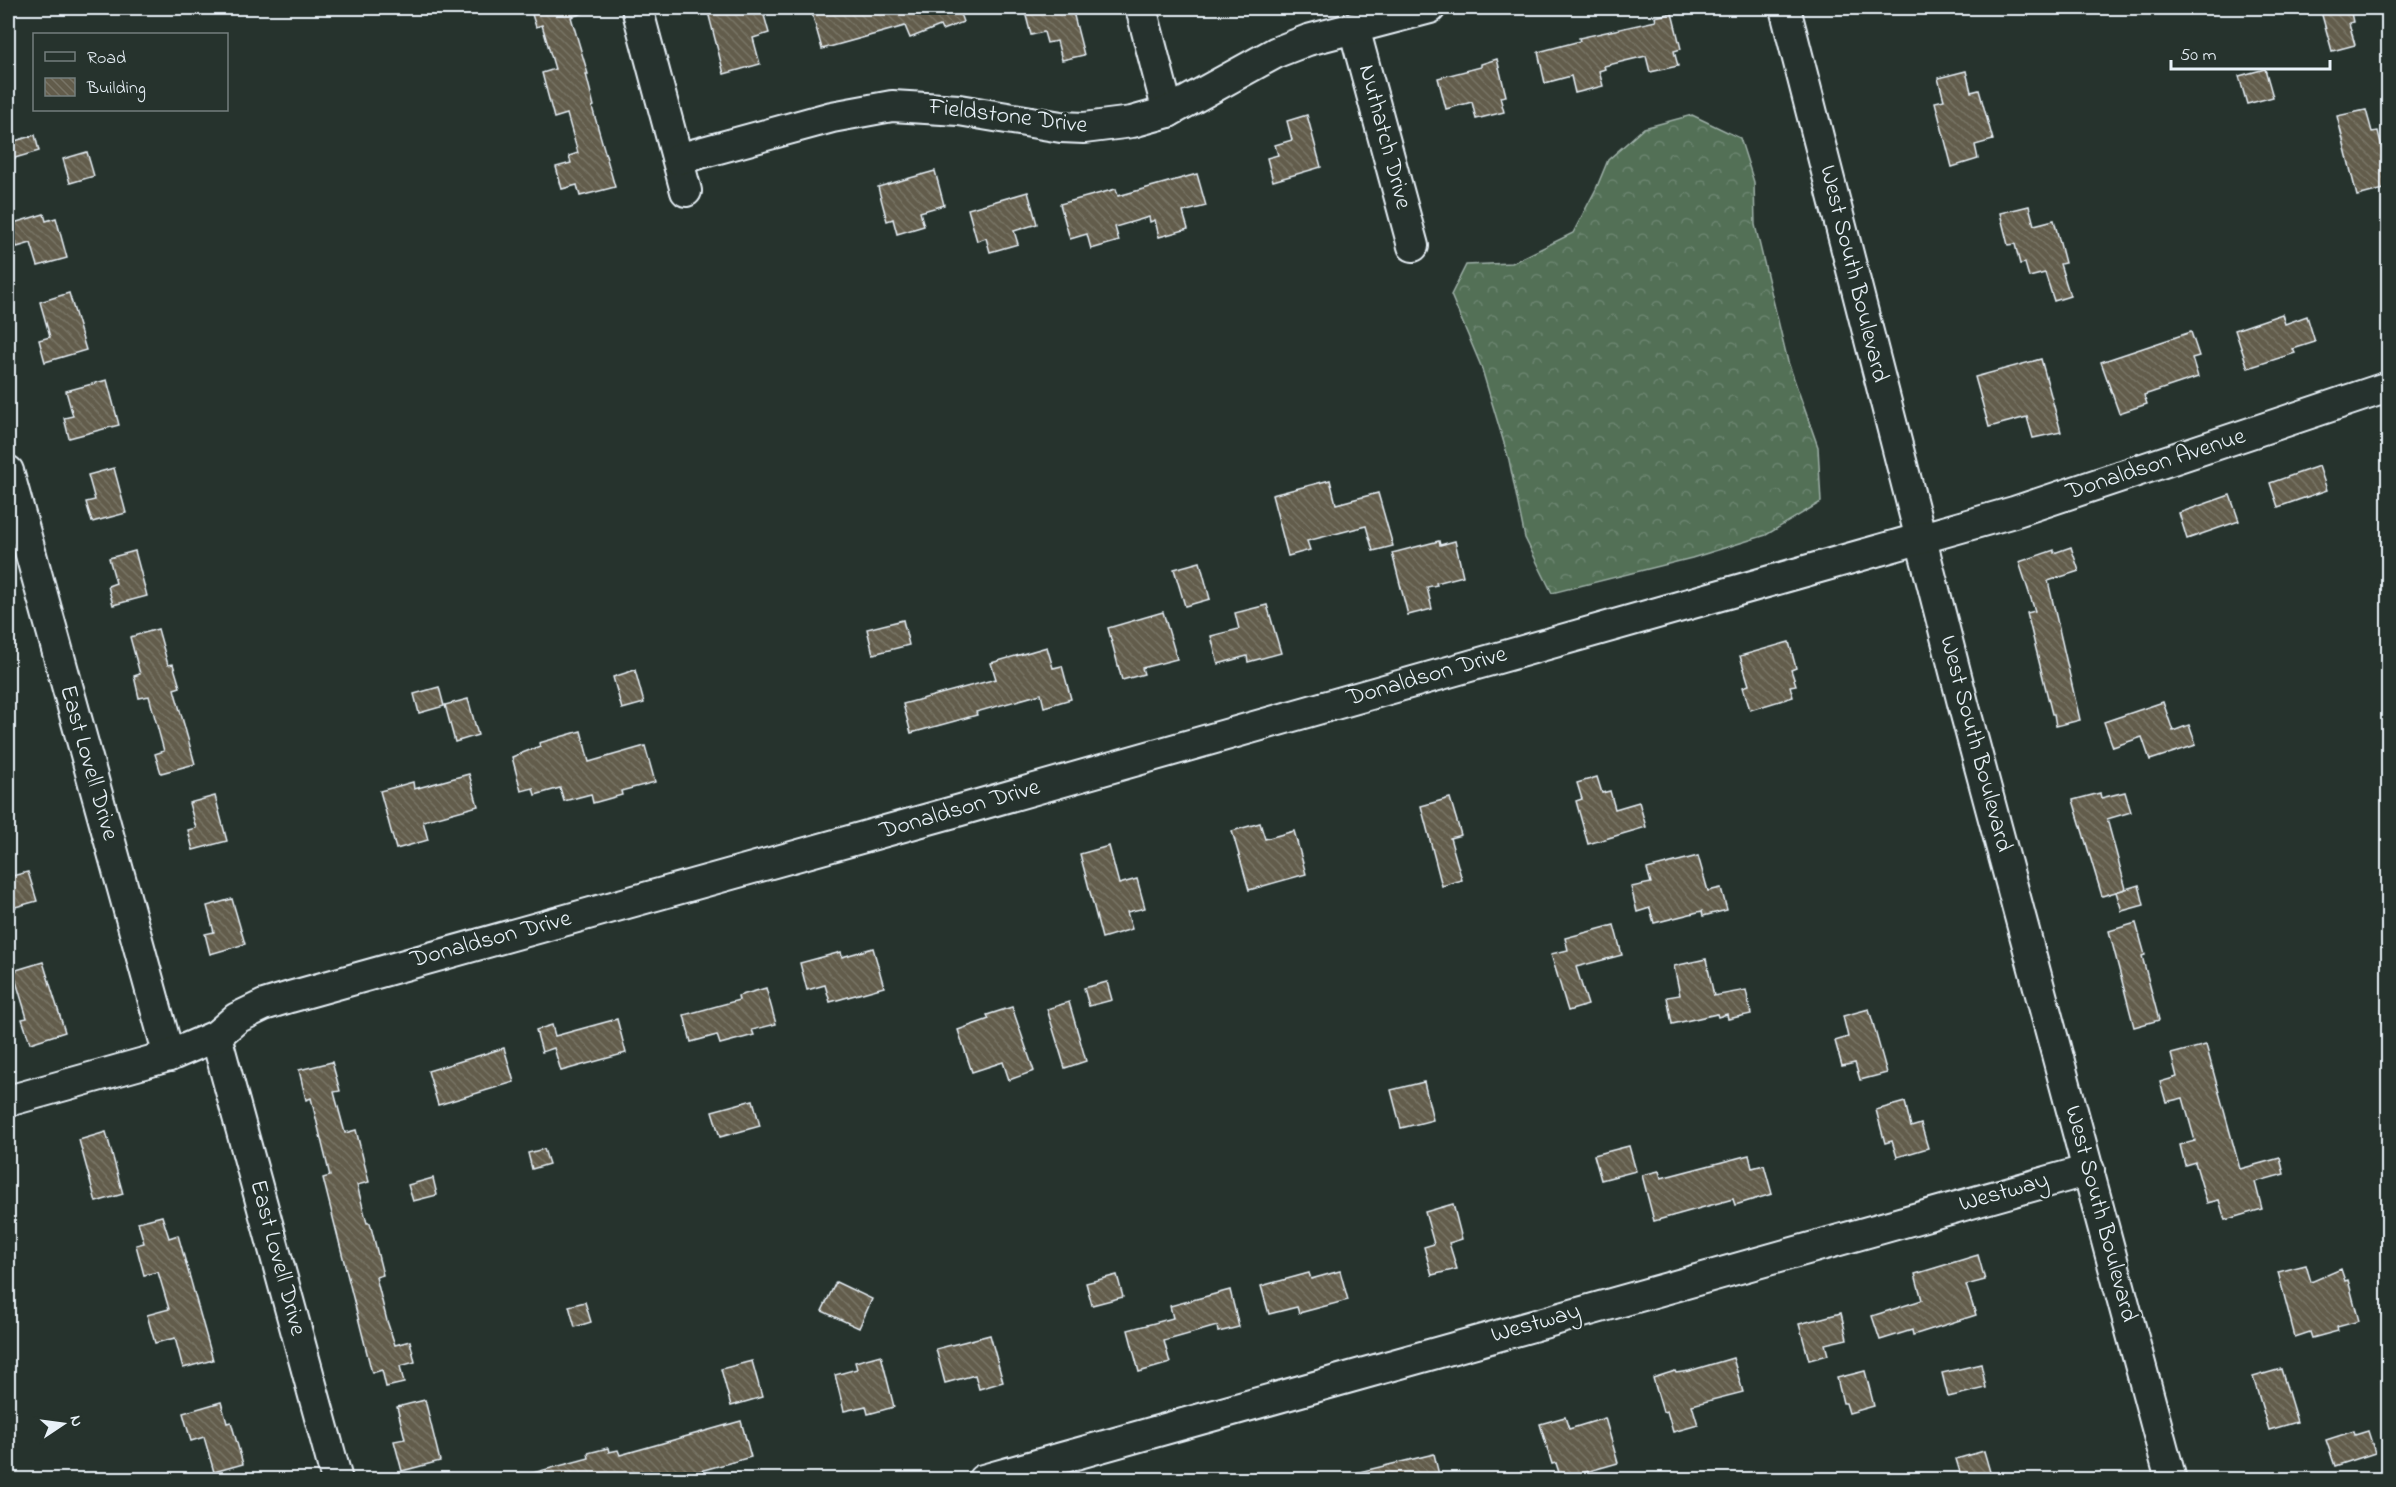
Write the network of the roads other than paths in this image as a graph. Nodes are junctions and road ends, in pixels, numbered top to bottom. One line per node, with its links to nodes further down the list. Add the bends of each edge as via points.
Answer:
1 (637, 8): 7 (street)
2 (1141, 8): 6 (street)
3 (1430, 8): 5 (street, Fieldstone Drive)
4 (1785, 8): 12 (street, West South Boulevard)
5 (1354, 28): 6 (street, Fieldstone Drive, via 1277,52); 9 (street, Nuthatch Drive)
6 (1168, 112): 7 (street, Fieldstone Drive, via 1132,122 1084,128 1041,125 938,107 892,106 832,117)
7 (678, 159): 8 (street)
8 (686, 191)
9 (1413, 246)
10 (2388, 387): 12 (street, Donaldson Avenue, via 2036,505)
11 (8, 471): 14 (street, East Lovell Drive)
12 (1921, 538): 13 (street, Donaldson Drive, via 290,997 237,1018); 16 (street, West South Boulevard)
13 (216, 1036): 14 (street, Donaldson Drive); 17 (street, East Lovell Drive)
14 (169, 1056): 15 (street, Donaldson Drive)
15 (8, 1101)
16 (2089, 1170): 18 (street, Westway); 19 (street, West South Boulevard)
17 (337, 1479)
18 (983, 1479)
19 (2171, 1479)

